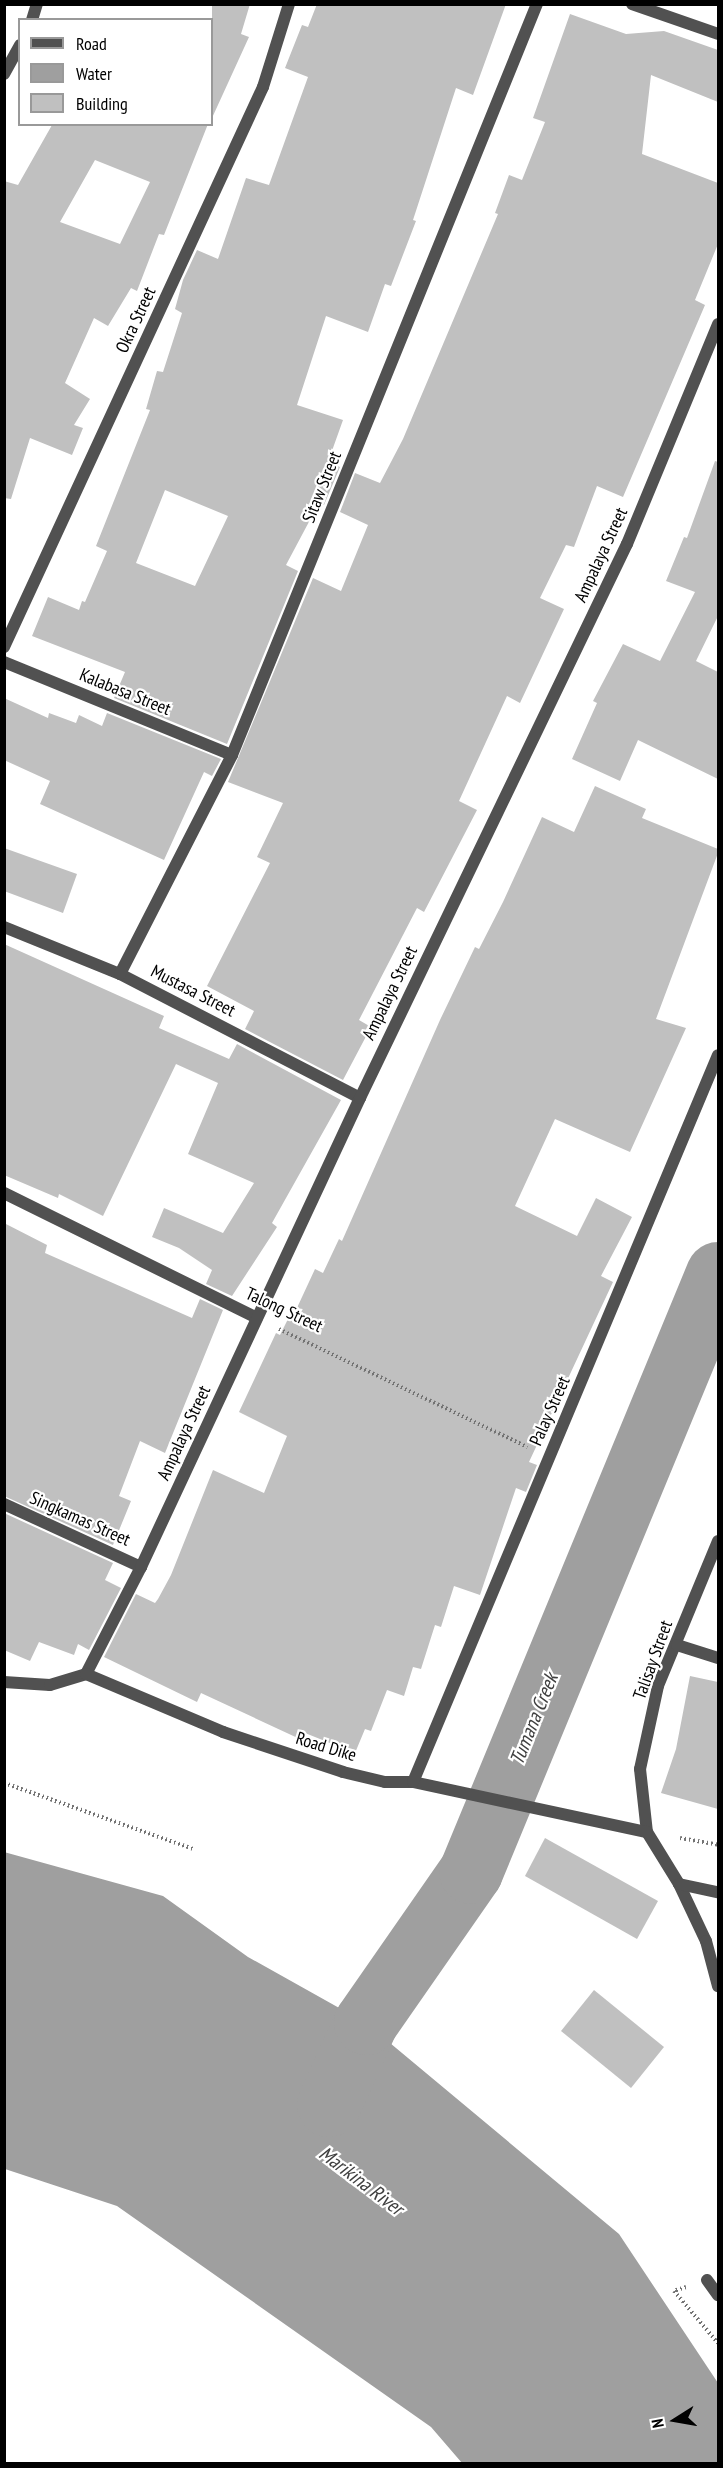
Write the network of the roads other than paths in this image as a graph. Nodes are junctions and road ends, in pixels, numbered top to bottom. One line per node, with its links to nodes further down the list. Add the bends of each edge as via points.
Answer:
1 (289, 4): 8 (street, Okra Street, via 263,87)
2 (537, 4): 10 (street, Sitaw Street)
3 (632, 4): 4 (street)
4 (718, 34)
5 (18, 49): 6 (street)
6 (4, 74)
7 (718, 324): 14 (street, Ampalaya Street, via 627,543)
8 (4, 647)
9 (4, 662): 10 (street, Kalabasa Street)
10 (232, 755): 12 (street, Sitaw Street)
11 (4, 927): 12 (street, Mustasa Street)
12 (120, 974): 14 (street, Mustasa Street)
13 (718, 1054): 24 (street, Palay Street)
14 (360, 1098): 16 (street, Ampalaya Street)
15 (4, 1193): 16 (street, Talong Street)
16 (257, 1318): 19 (street, Ampalaya Street)
17 (4, 1504): 19 (street, Singkamas Street)
18 (718, 1541): 20 (street, Talisay Street)
19 (141, 1567): 22 (street, Ampalaya Street)
20 (677, 1645): 21 (street); 25 (street, Talisay Street, via 658,1686 640,1769)
21 (718, 1658)
22 (86, 1674): 23 (street, via 50,1685); 24 (street, Road Dike, via 223,1732 332,1769 385,1782)
23 (4, 1682)
24 (413, 1782): 25 (street, Road Dike)
25 (647, 1832): 26 (street)
26 (679, 1884): 27 (street); 28 (street, via 705,1941)
27 (718, 1892)
28 (718, 1986)
29 (707, 2280): 30 (street)
30 (718, 2295)

